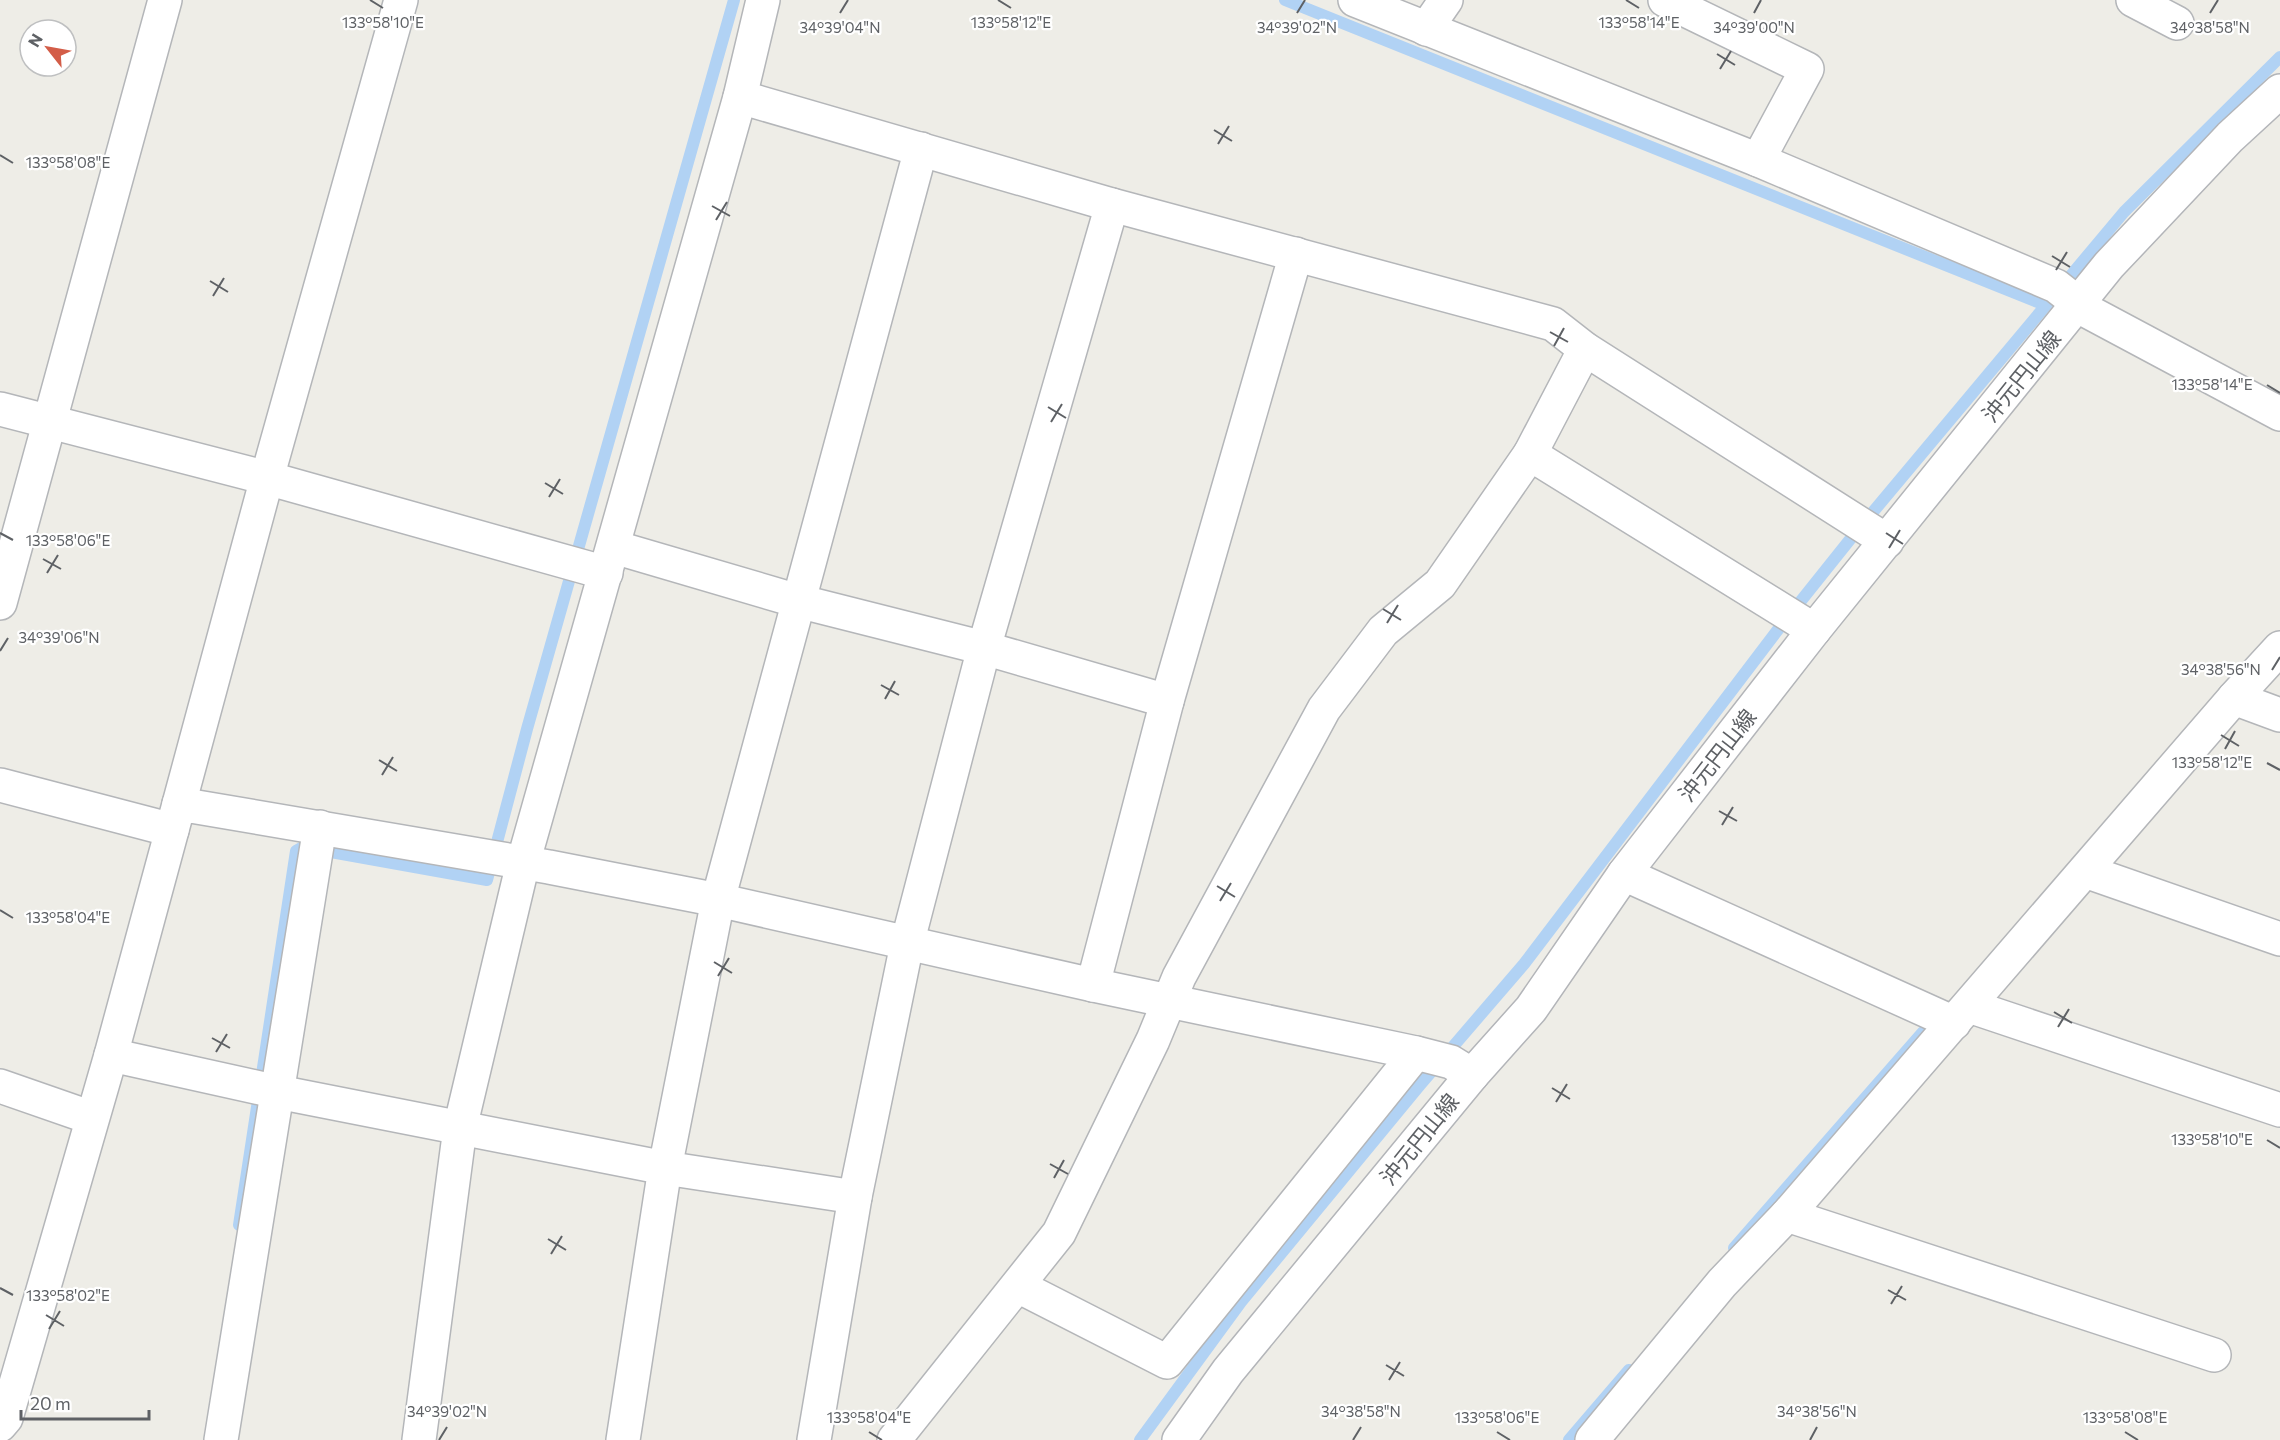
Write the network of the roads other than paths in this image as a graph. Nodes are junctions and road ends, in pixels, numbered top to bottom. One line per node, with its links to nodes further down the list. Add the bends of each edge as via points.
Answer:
1 (165, 0): 20 (street)
2 (401, 0): 22 (street)
3 (762, 0): 11 (street)
4 (1355, 0): 9 (street)
5 (1446, 0): 9 (street)
6 (1665, 0): 13 (street, via 1807,69)
7 (2133, 0): 8 (street)
8 (2177, 23)
9 (1426, 29): 13 (street)
10 (2280, 91): 16 (street, 沖元円山線, via 2230,137 2109,265)
11 (740, 97): 12 (street); 24 (street)
12 (921, 149): 14 (street); 25 (street)
13 (1758, 160): 16 (street)
14 (1112, 205): 15 (street); 28 (street)
15 (1296, 254): 17 (street, via 1553,324); 31 (street)
16 (2066, 294): 19 (street, via 2088,312); 23 (street, 沖元円山線)
17 (1585, 349): 21 (street); 23 (street)
18 (0, 409): 20 (street)
19 (2280, 414)
20 (49, 422): 22 (street); 26 (street)
21 (1530, 453): 27 (street); 43 (street, via 1440,584 1383,631 1324,709)
22 (267, 478): 24 (street); 34 (street)
23 (1869, 531): 27 (street, 沖元円山線)
24 (591, 562): 25 (street); 36 (street)
25 (798, 601): 28 (street); 39 (street)
26 (0, 603)
27 (1798, 620): 38 (street, 沖元円山線)
28 (984, 648): 31 (street); 41 (street)
29 (2280, 648): 30 (street)
30 (2234, 698): 32 (street); 37 (street)
31 (1167, 701): 42 (street)
32 (2280, 715)
33 (0, 785): 34 (street)
34 (176, 817): 35 (street); 45 (street)
35 (318, 841): 36 (street); 48 (street)
36 (502, 859): 39 (street); 51 (street)
37 (2085, 871): 40 (street); 44 (street)
38 (1624, 874): 44 (street); 46 (street, 沖元円山線, via 1531,1009)
39 (718, 900): 41 (street); 52 (street)
40 (2280, 939)
41 (907, 944): 42 (street); 53 (street)
42 (1093, 985): 43 (street)
43 (1169, 1000): 46 (street); 55 (street, via 1059,1233)
44 (1962, 1014): 49 (street); 54 (street)
45 (111, 1055): 48 (street); 50 (street)
46 (1442, 1061): 55 (street, via 1167,1362); 63 (street, 沖元円山線)
47 (0, 1086): 50 (street)
48 (266, 1089): 51 (street); 58 (street)
49 (2280, 1110)
50 (92, 1118): 57 (street, via 6,1418)
51 (460, 1128): 52 (street); 59 (street)
52 (665, 1168): 53 (street); 60 (street)
53 (855, 1197): 61 (street)
54 (1787, 1215): 56 (street); 64 (street, via 1722,1283)
55 (1018, 1286): 62 (street)
56 (2214, 1355)
57 (0, 1425)
58 (221, 1440)
59 (419, 1440)
60 (623, 1440)
61 (814, 1440)
62 (894, 1440)
63 (1179, 1440)
64 (1592, 1440)

